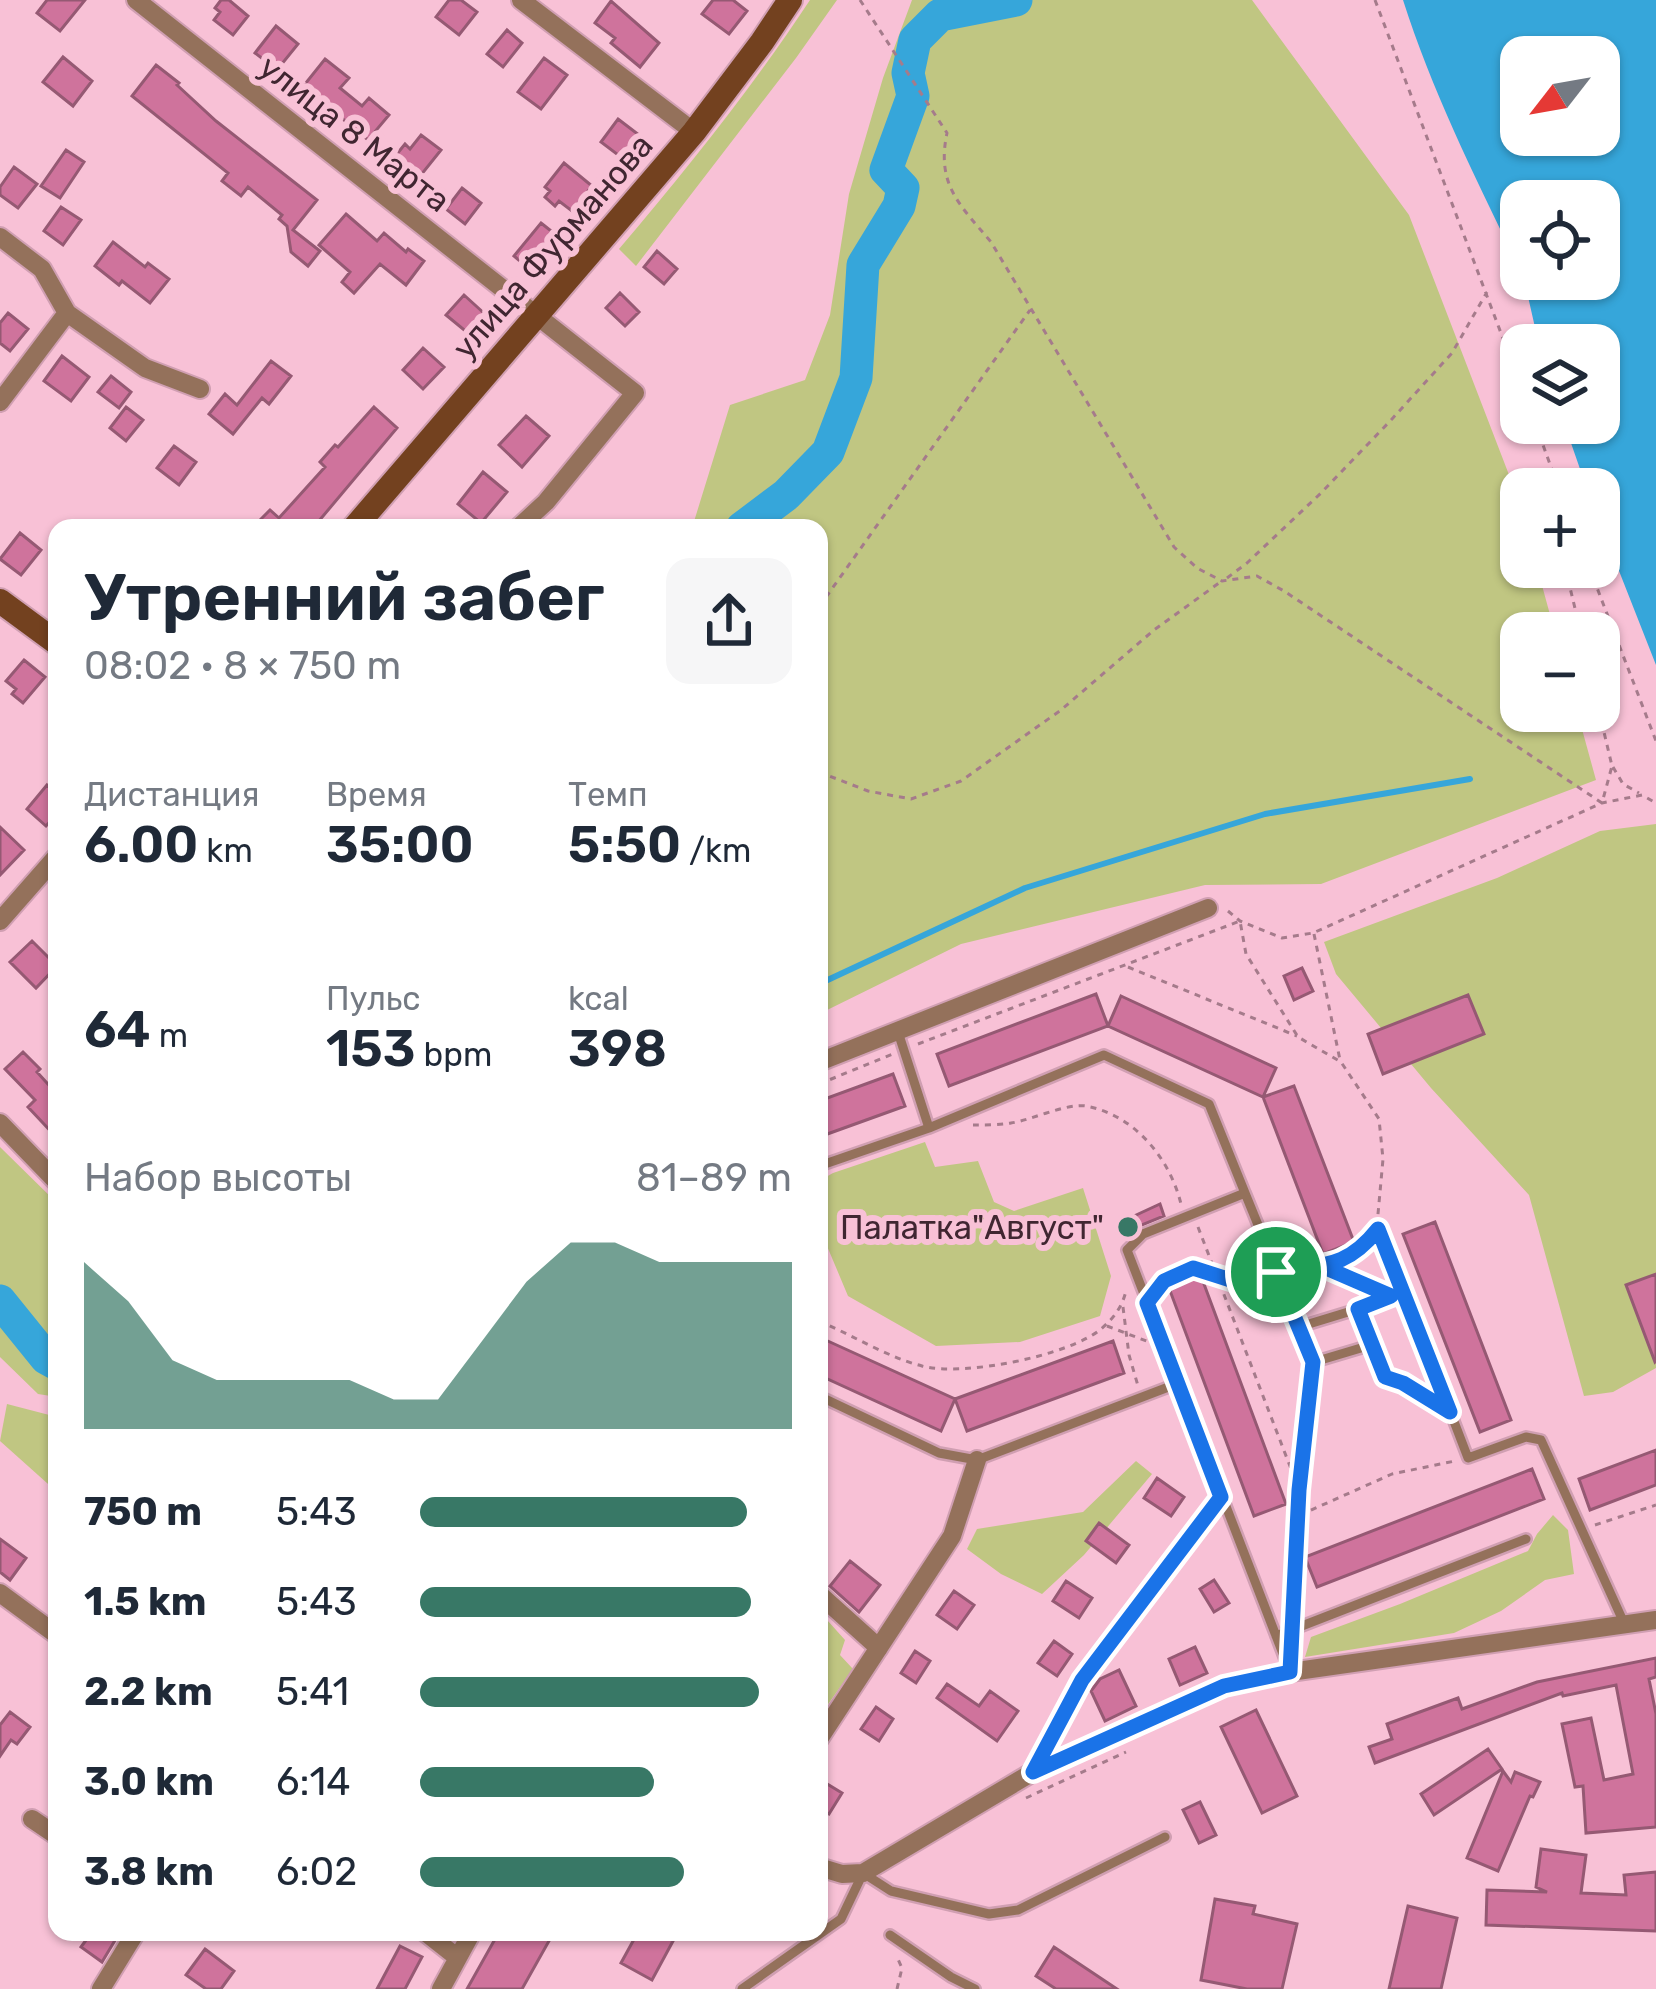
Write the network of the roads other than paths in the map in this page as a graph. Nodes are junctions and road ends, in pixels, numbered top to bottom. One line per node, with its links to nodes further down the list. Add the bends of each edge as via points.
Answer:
1 (136, 0): 7 (street, улица 8 Марта)
2 (521, 0): 4 (street)
3 (790, 0): 4 (main road, улица Фурманова)
4 (694, 132): 7 (main road, улица Фурманова)
5 (0, 237): 6 (street, via 42,269)
6 (67, 314): 8 (street, via 146,368); 9 (street)
7 (536, 314): 10 (main road, улица Фурманова); 11 (street, улица 8 Марта, via 635,393)
8 (200, 388)
9 (0, 402)
10 (362, 519)
11 (528, 519)
12 (0, 601): 13 (main road)
13 (48, 636)
14 (48, 866): 16 (street)
15 (1208, 908): 17 (street)
16 (0, 921)
17 (902, 1041): 18 (street); 20 (lane)
18 (828, 1060)
19 (0, 1124): 22 (street)
20 (929, 1128): 21 (lane); 23 (lane, via 1104,1055 1209,1104)
21 (828, 1163)
22 (48, 1173)
23 (1245, 1193): 25 (lane); 28 (lane, via 1143,1234 1127,1250)
24 (1358, 1309): 25 (lane); 26 (lane); 36 (lane, via 1404,1291 1468,1458 1541,1439)
25 (1299, 1327): 26 (lane, via 1313,1362)
26 (1371, 1345): 27 (lane)
27 (1385, 1377)
28 (1179, 1383): 30 (lane); 31 (lane)
29 (828, 1400): 30 (lane, via 939,1453)
30 (977, 1460): 39 (street, via 952,1536)
31 (1221, 1497): 38 (lane); 42 (street, via 1082,1680)
32 (1526, 1539): 38 (lane)
33 (0, 1593): 37 (street)
34 (828, 1602): 39 (street)
35 (1656, 1620): 36 (street)
36 (1624, 1624): 40 (street)
37 (48, 1628)
38 (1276, 1636): 40 (lane)
39 (879, 1648): 41 (street)
40 (1290, 1672): 42 (street, via 1224,1686)
41 (828, 1725)
42 (1033, 1772): 47 (street)
43 (32, 1819): 44 (street)
44 (48, 1830)
45 (1165, 1837): 47 (lane, via 1018,1910 989,1914 891,1891)
46 (828, 1870): 47 (street)
47 (863, 1873): 48 (lane)
48 (828, 1927)
49 (890, 1935): 58 (lane)
50 (130, 1941): 55 (street)
51 (436, 1941): 54 (street)
52 (467, 1941): 54 (street)
53 (809, 1941): 57 (lane)
54 (458, 1958): 56 (street)
55 (101, 1989)
56 (441, 1989)
57 (742, 1989)
58 (975, 1989)

